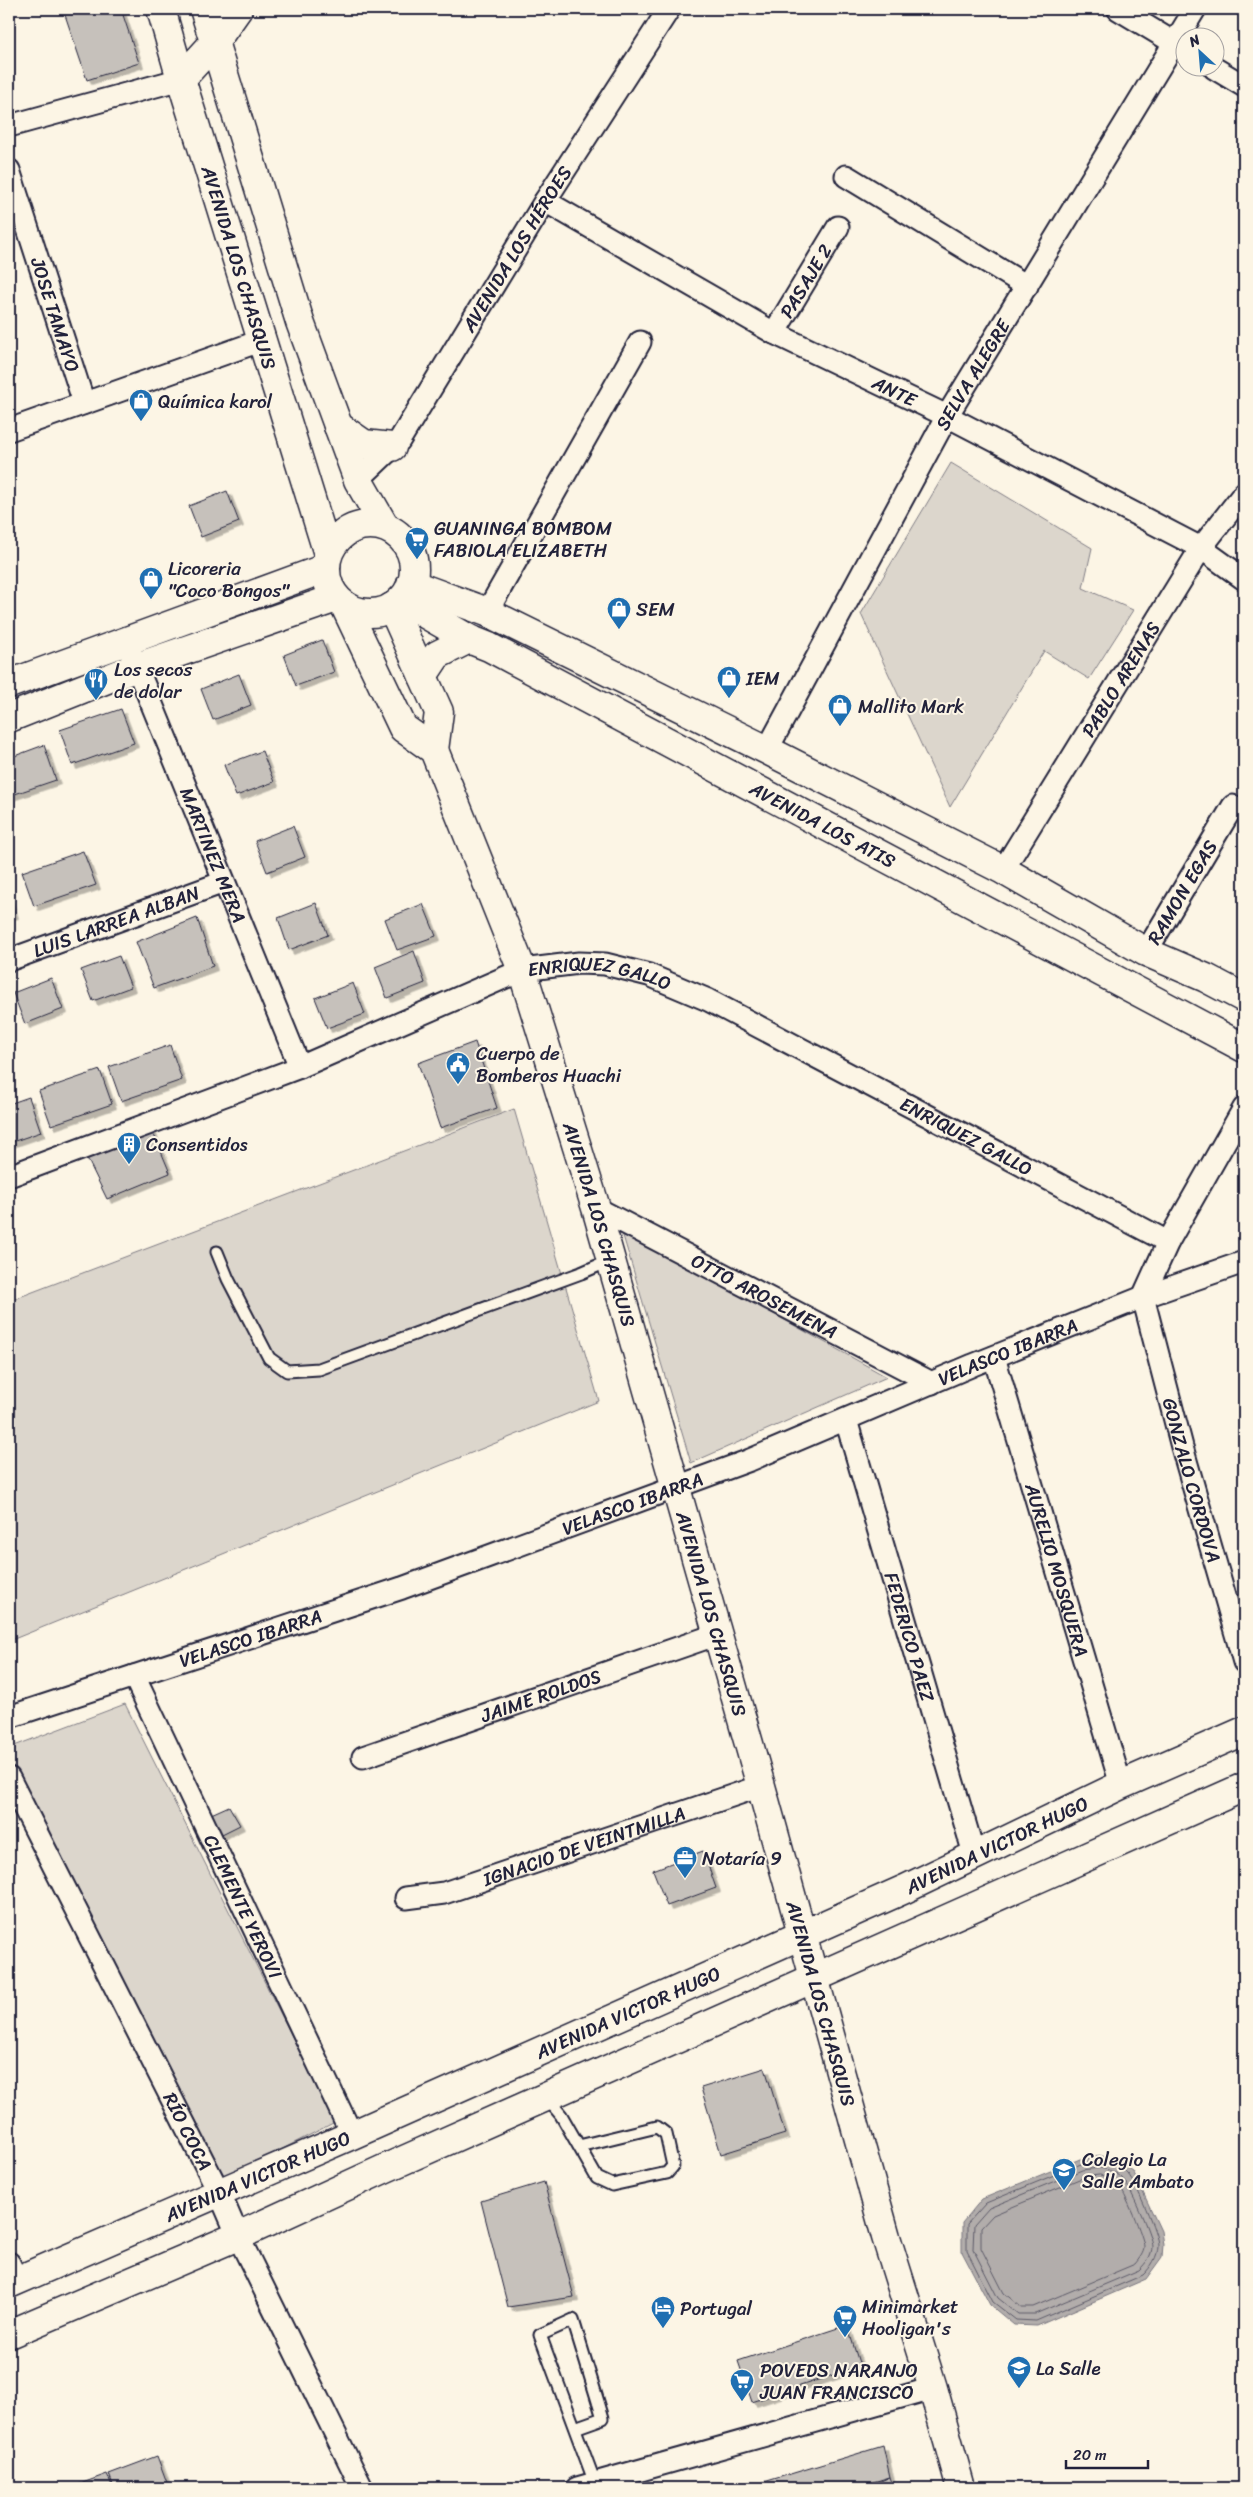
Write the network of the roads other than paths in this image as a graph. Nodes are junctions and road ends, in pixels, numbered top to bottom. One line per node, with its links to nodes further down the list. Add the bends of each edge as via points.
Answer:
1 (162, 9): 12 (main road, AVENIDA LOS CHASQUIS)
2 (204, 9): 8 (main road)
3 (238, 9): 8 (main road)
4 (668, 9): 17 (street, AVENIDA LOS HÉROES)
5 (1118, 9): 9 (street)
6 (1195, 9): 7 (street, SELVA ALEGRE)
7 (1188, 28)
8 (214, 43): 12 (main road); 25 (main road, via 300,322)
9 (1176, 45)
10 (1176, 53): 19 (street, SELVA ALEGRE)
11 (1226, 75): 13 (street)
12 (181, 79): 14 (street); 21 (main road, AVENIDA LOS CHASQUIS)
13 (1244, 86)
14 (9, 126)
15 (9, 170): 23 (street, JOSE TAMAYO)
16 (846, 176): 19 (street)
17 (545, 201): 20 (street, ANTE); 27 (street, AVENIDA LOS HÉROES)
18 (838, 227): 20 (street, PASAJE 2)
19 (1027, 286): 24 (street, SELVA ALEGRE)
20 (774, 333): 24 (street, ANTE)
21 (263, 340): 23 (street); 32 (main road, AVENIDA LOS CHASQUIS)
22 (640, 342): 36 (street)
23 (84, 402): 26 (street)
24 (947, 416): 31 (street, ANTE); 44 (street, SELVA ALEGRE)
25 (338, 426): 27 (main road, via 364,444); 28 (main road)
26 (9, 430)
27 (392, 447): 28 (street, AVENIDA LOS HÉROES)
28 (358, 480): 30 (main road)
29 (1244, 493): 31 (street, PABLO ARENAS)
30 (385, 527): 32 (main road, via 368,524 351,529 337,539); 34 (main road, via 400,536 410,550 414,567)
31 (1201, 548): 33 (street, ANTE); 46 (street, PABLO ARENAS)
32 (327, 561): 35 (main road, via 328,584); 38 (main road)
33 (1244, 579)
34 (401, 597): 35 (main road, via 367,613); 36 (main road); 37 (main road, AVENIDA LOS ATIS); 40 (main road, AVENIDA LOS CHASQUIS)
35 (341, 602): 39 (main road); 43 (main road, via 403,728)
36 (487, 612): 44 (main road)
37 (469, 639): 40 (main road, via 437,655); 52 (main road, AVENIDA LOS ATIS)
38 (126, 642): 39 (street, MARTINEZ MERA); 41 (main road)
39 (137, 667): 42 (main road); 47 (street, MARTINEZ MERA)
40 (423, 676): 43 (main road, AVENIDA LOS CHASQUIS, via 439,712)
41 (9, 684)
42 (9, 718)
43 (434, 750): 50 (main road, AVENIDA LOS CHASQUIS)
44 (766, 750): 46 (main road)
45 (1233, 806): 48 (street, RAMON EGAS)
46 (1003, 870): 48 (main road)
47 (224, 882): 49 (street, LUIS LARREA ALBAN); 53 (street, MARTINEZ MERA)
48 (1146, 952): 51 (main road)
49 (9, 960)
50 (522, 970): 53 (street, ENRIQUEZ GALLO); 56 (main road, AVENIDA LOS CHASQUIS); 57 (street, ENRIQUEZ GALLO, via 579,963 605,964 649,974 708,1000)
51 (1244, 998)
52 (1244, 1048)
53 (300, 1067): 55 (street, ENRIQUEZ GALLO)
54 (1244, 1108): 57 (street)
55 (9, 1176)
56 (596, 1208): 59 (main road, AVENIDA LOS CHASQUIS); 63 (street, OTTO AROSEMENA)
57 (1168, 1242): 61 (street)
58 (217, 1252): 59 (lane, via 269,1358 288,1371 319,1369)
59 (611, 1260): 65 (main road, AVENIDA LOS CHASQUIS)
60 (1244, 1262): 61 (street, VELASCO IBARRA)
61 (1143, 1297): 62 (street, VELASCO IBARRA); 67 (street, GONZALO CORDOVA)
62 (994, 1357): 63 (street, VELASCO IBARRA); 73 (street, AURELIO MOSQUERA)
63 (932, 1383): 64 (street, VELASCO IBARRA)
64 (846, 1420): 65 (street, VELASCO IBARRA); 76 (street, FEDERICO PAEZ)
65 (677, 1487): 66 (main road, AVENIDA LOS CHASQUIS); 68 (street, VELASCO IBARRA, via 402,1588)
66 (718, 1634): 71 (street, JAIME ROLDOS); 74 (main road, AVENIDA LOS CHASQUIS)
67 (1244, 1662)
68 (134, 1676): 69 (street, VELASCO IBARRA); 81 (street, CLEMENTE YEROVI)
69 (9, 1717)
70 (1244, 1731): 73 (main road, AVENIDA VICTOR HUGO)
71 (363, 1757)
72 (9, 1778): 83 (street, RÍO COCA)
73 (1122, 1785): 76 (main road, AVENIDA VICTOR HUGO)
74 (761, 1786): 77 (street, IGNACIO DE VEINTMILLA, via 444,1893); 78 (main road, AVENIDA LOS CHASQUIS)
75 (1244, 1787): 79 (main road)
76 (974, 1854): 78 (main road, AVENIDA VICTOR HUGO)
77 (406, 1898)
78 (801, 1934): 79 (main road, AVENIDA LOS CHASQUIS); 81 (main road, AVENIDA VICTOR HUGO)
79 (813, 1979): 80 (main road); 87 (main road, AVENIDA LOS CHASQUIS, via 886,2238)
80 (546, 2097): 82 (lane); 84 (main road)
81 (352, 2135): 83 (main road, AVENIDA VICTOR HUGO)
82 (579, 2146): 82 (lane, via 597,2178 612,2185 667,2174 673,2166 666,2134 657,2127)
83 (219, 2192): 84 (street, RÍO COCA); 85 (main road, AVENIDA VICTOR HUGO)
84 (238, 2236): 86 (main road); 90 (street, RÍO COCA)
85 (11, 2276)
86 (9, 2334)
87 (933, 2388): 89 (street); 91 (main road, AVENIDA LOS CHASQUIS)
88 (575, 2428): 88 (lane, via 540,2334 573,2320 603,2418); 89 (lane)
89 (586, 2486)
90 (362, 2488)
91 (961, 2488)

